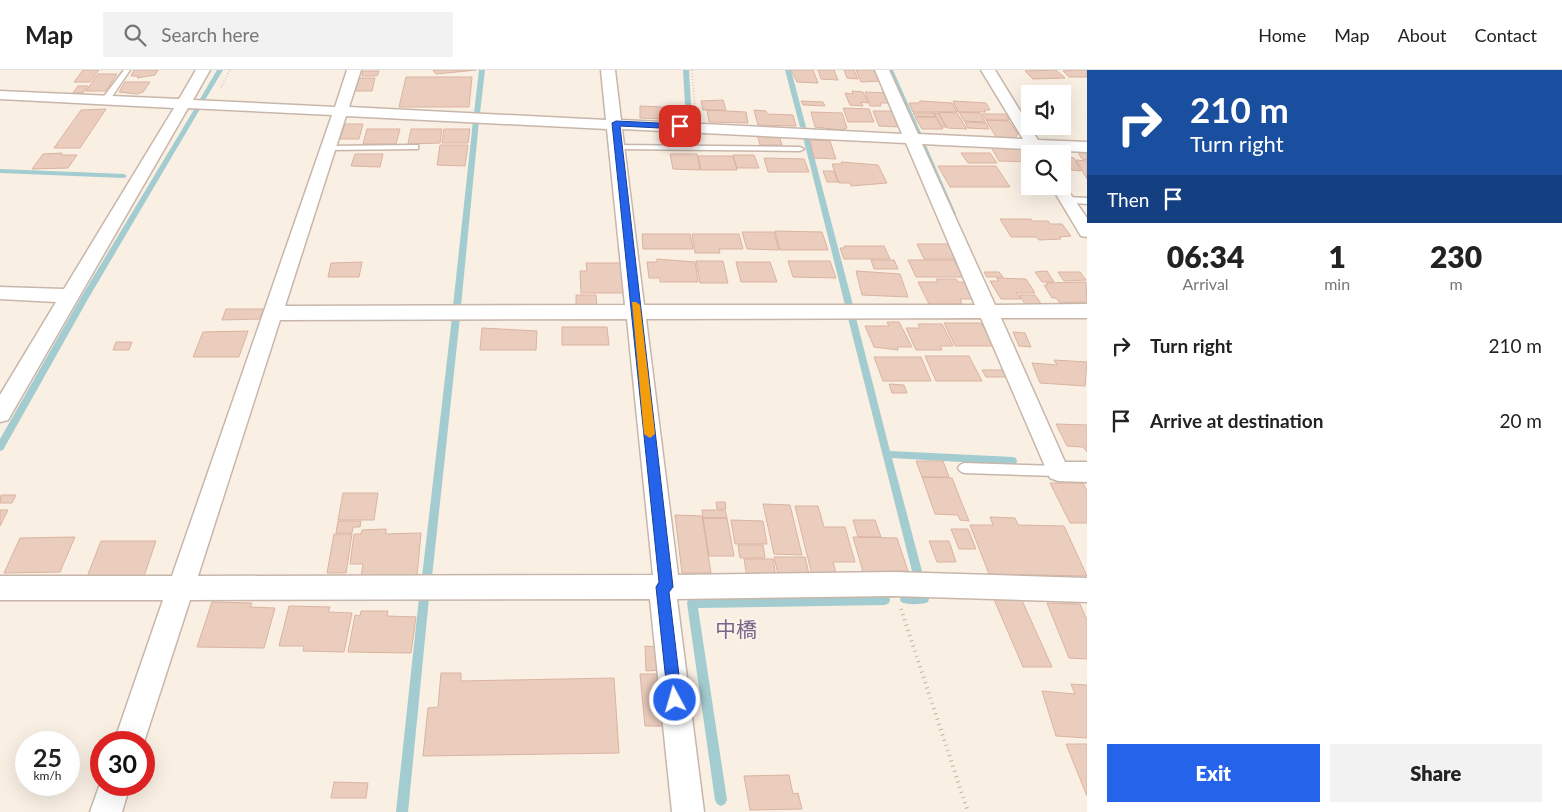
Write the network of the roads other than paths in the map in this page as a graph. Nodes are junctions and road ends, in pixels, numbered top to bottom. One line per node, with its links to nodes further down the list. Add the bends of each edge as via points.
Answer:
1 (127, 70): 8 (lane)
2 (204, 70): 9 (street)
3 (354, 70): 10 (street)
4 (608, 70): 11 (street)
5 (882, 70): 12 (street)
6 (988, 70): 13 (street)
7 (0, 95): 8 (street)
8 (106, 99): 9 (street)
9 (185, 103): 10 (street); 26 (street)
10 (340, 110): 11 (street); 19 (street)
11 (616, 123): 12 (street); 15 (street)
12 (911, 138): 16 (street); 29 (street)
13 (1034, 145)
14 (415, 147): 19 (lane)
15 (618, 147): 20 (lane); 28 (street)
16 (1021, 147)
17 (1071, 147): 18 (street)
18 (1087, 147)
19 (328, 148): 30 (street)
20 (800, 149)
21 (1064, 195): 24 (street)
22 (1069, 195): 23 (lane)
23 (1087, 201)
24 (1087, 232)
25 (0, 293): 26 (street)
26 (70, 296): 31 (street)
27 (1087, 311): 29 (street)
28 (636, 312): 29 (street); 30 (street); 36 (street)
29 (988, 312): 33 (street)
30 (273, 313): 35 (street)
31 (0, 414)
32 (964, 468): 33 (lane)
33 (1058, 471): 34 (street)
34 (1087, 472)
35 (180, 587): 36 (street); 37 (street); 39 (street)
36 (664, 587): 38 (street, via 893,584); 42 (street)
37 (0, 588)
38 (1087, 590)
39 (133, 731)
40 (111, 796): 41 (street)
41 (106, 812)
42 (688, 812)

